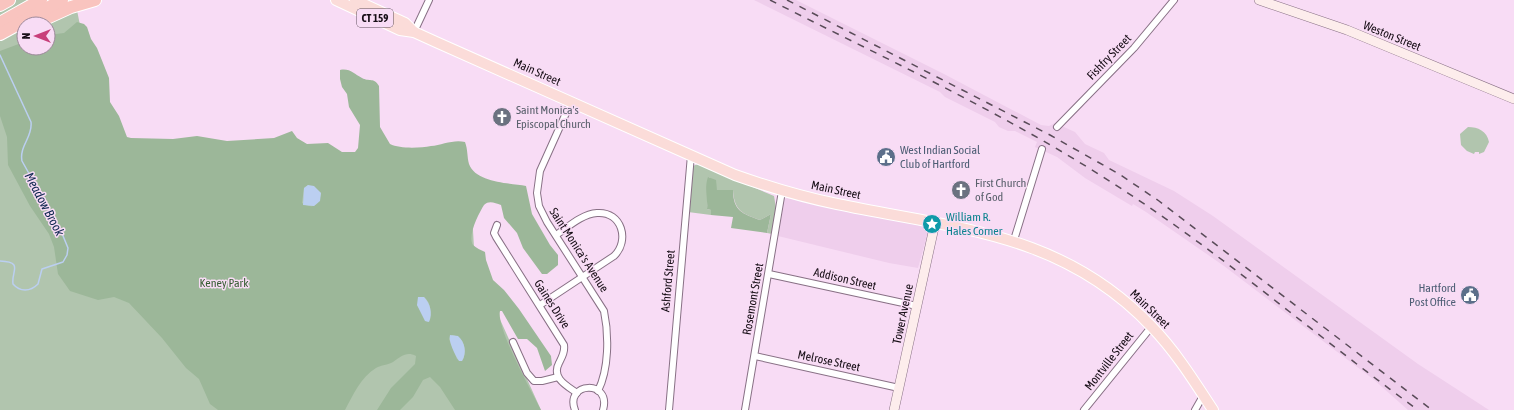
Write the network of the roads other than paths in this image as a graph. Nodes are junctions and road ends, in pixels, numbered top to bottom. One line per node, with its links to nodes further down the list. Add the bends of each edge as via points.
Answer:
1 (5, 0): 10 (highway)
2 (41, 0): 9 (highway)
3 (62, 0): 13 (highway)
4 (94, 0): 14 (highway)
5 (430, 0): 17 (street)
6 (1174, 0): 21 (street, Fishfry Street, via 1134,48)
7 (1258, 0): 19 (street, Weston Street, via 1347,30)
8 (341, 1): 11 (main road, CT 159)
9 (19, 4): 10 (highway); 12 (highway); 15 (highway)
10 (0, 5)
11 (359, 5): 17 (main road, CT 159, via 400,30)
12 (0, 16)
13 (37, 16)
14 (51, 16)
15 (0, 23)
16 (16, 29): 18 (highway)
17 (414, 32): 20 (main road, Main Street / CT 159)
18 (0, 35)
19 (1514, 99)
20 (571, 102): 23 (main road, Main Street); 27 (street, Saint Monica's Avenue, via 541,168 538,182 539,206)
21 (1057, 127)
22 (1042, 149): 28 (street)
23 (692, 155): 24 (main road, Main Street, via 735,175); 43 (street, Ashford Street)
24 (782, 191): 25 (main road, Main Street); 29 (street, Rosemont Street)
25 (935, 223): 28 (main road, Main Street); 32 (street, Tower Avenue)
26 (497, 225): 31 (street, Gaines Drive, via 494,233 496,237)
27 (556, 235): 30 (street, Saint Monica's Avenue); 30 (street, via 592,214 607,214 618,221 623,234 620,249 614,256)
28 (1014, 240): 33 (main road, Main Street, via 1088,275)
29 (769, 274): 32 (street, Addison Street); 35 (street, Rosemont Street)
30 (583, 276): 31 (street); 38 (street, Saint Monica's Avenue, via 599,302 606,320 604,378)
31 (540, 305): 36 (street, Gaines Drive, via 564,345 565,351 557,367)
32 (917, 306): 37 (street, Tower Avenue)
33 (1152, 326): 40 (main road, Main Street, via 1176,355); 46 (street, Montville Street)
34 (513, 342): 36 (street, via 527,373 534,381)
35 (754, 356): 37 (street, Melrose Street); 44 (street, Rosemont Street)
36 (558, 377): 39 (street)
37 (899, 388): 45 (street, Tower Avenue)
38 (598, 391): 39 (street, via 586,388); 42 (street, via 604,400)
39 (577, 393): 41 (street, via 574,401)
40 (1203, 396): 47 (street); 48 (main road, Main Street)
41 (575, 410)
42 (602, 410)
43 (668, 410)
44 (745, 410)
45 (894, 410)
46 (1084, 410)
47 (1195, 410)
48 (1212, 410)

